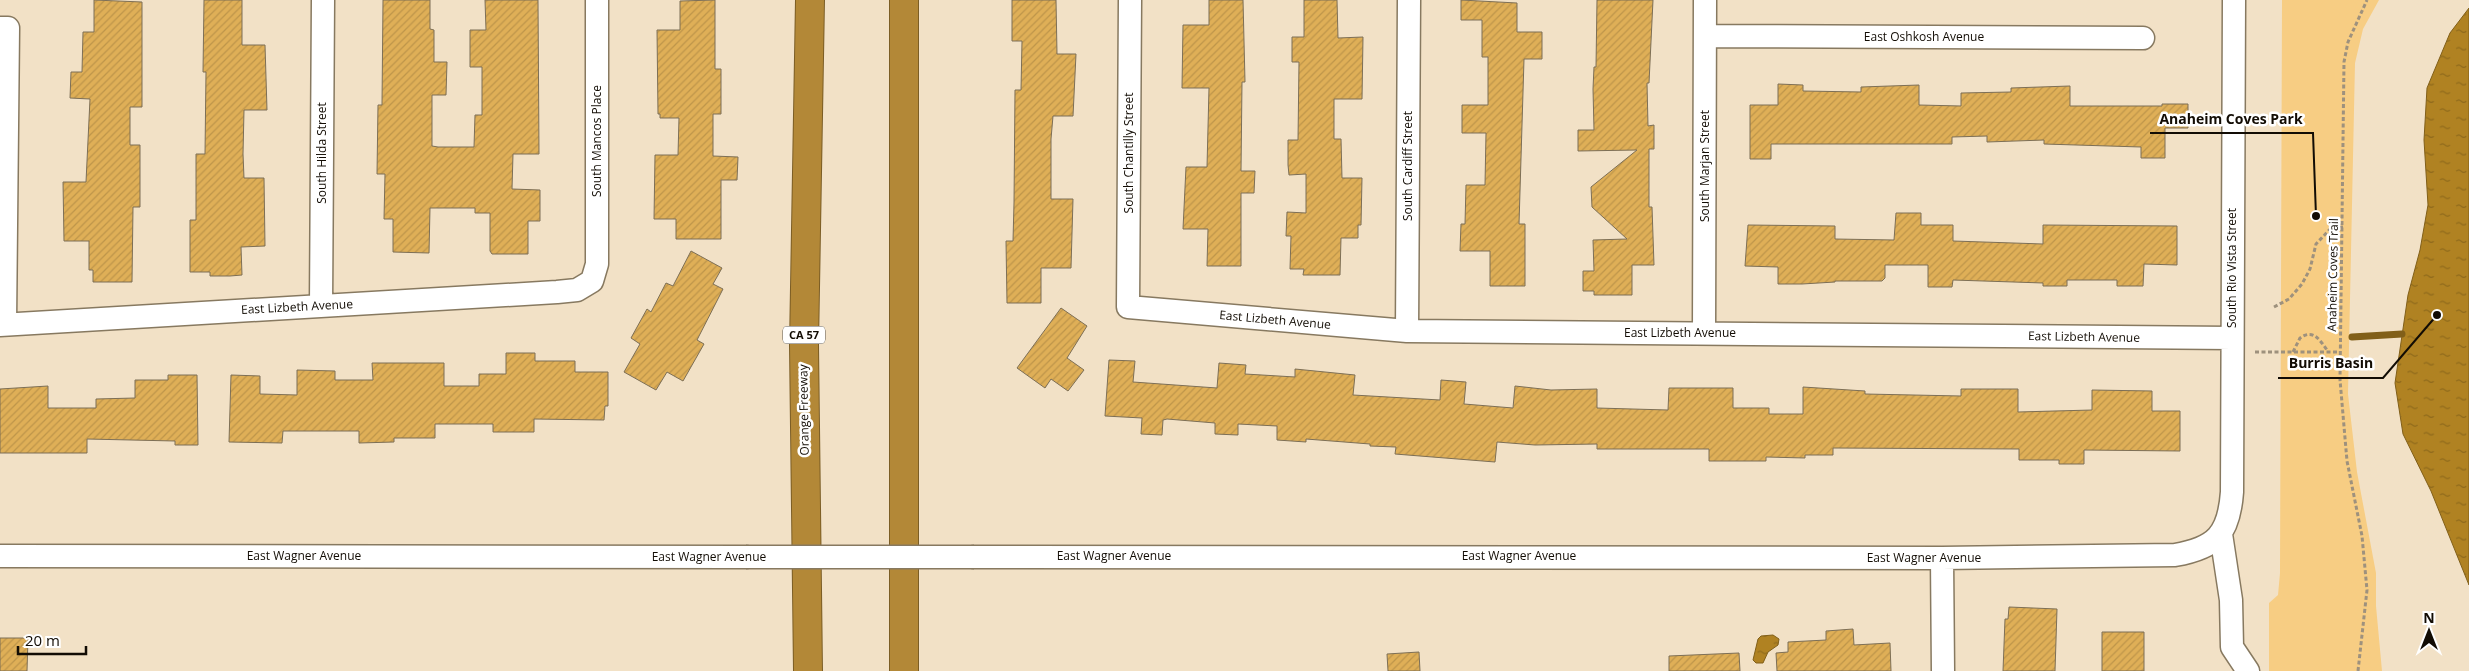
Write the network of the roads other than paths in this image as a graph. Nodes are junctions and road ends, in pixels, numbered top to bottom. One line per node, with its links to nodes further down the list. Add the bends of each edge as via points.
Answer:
1 (323, 0): 13 (street, South Hilda Street)
2 (597, 0): 12 (street, South Mancos Place, via 597,264)
3 (810, 0): 22 (highway, Orange Freeway / CA 57, via 804,345)
4 (904, 0): 23 (highway)
5 (1130, 0): 14 (street, South Chantilly Street)
6 (1409, 0): 16 (street, South Cardiff Street)
7 (1705, 0): 10 (street, South Marjan Street)
8 (2234, 0): 18 (street, South Rio Vista Street)
9 (4, 28): 15 (street)
10 (1705, 36): 11 (street, East Oshkosh Avenue); 17 (street, South Marjan Street)
11 (2143, 38)
12 (592, 281): 13 (street, East Lizbeth Avenue, via 577,290 557,292)
13 (321, 306): 15 (street, East Lizbeth Avenue)
14 (1128, 307): 16 (street, East Lizbeth Avenue)
15 (2, 325)
16 (1407, 331): 17 (street, East Lizbeth Avenue)
17 (1704, 333): 18 (street, East Lizbeth Avenue)
18 (2232, 345): 19 (street, South Rio Vista Street, via 2232,492 2229,515)
19 (2221, 534): 21 (street, East Wagner Avenue, via 2209,546 2175,556); 25 (street, via 2231,600 2232,647)
20 (0, 556): 21 (street, East Wagner Avenue, bridge)
21 (1942, 558): 24 (street)
22 (808, 671)
23 (904, 671)
24 (1943, 671)
25 (2248, 671)

